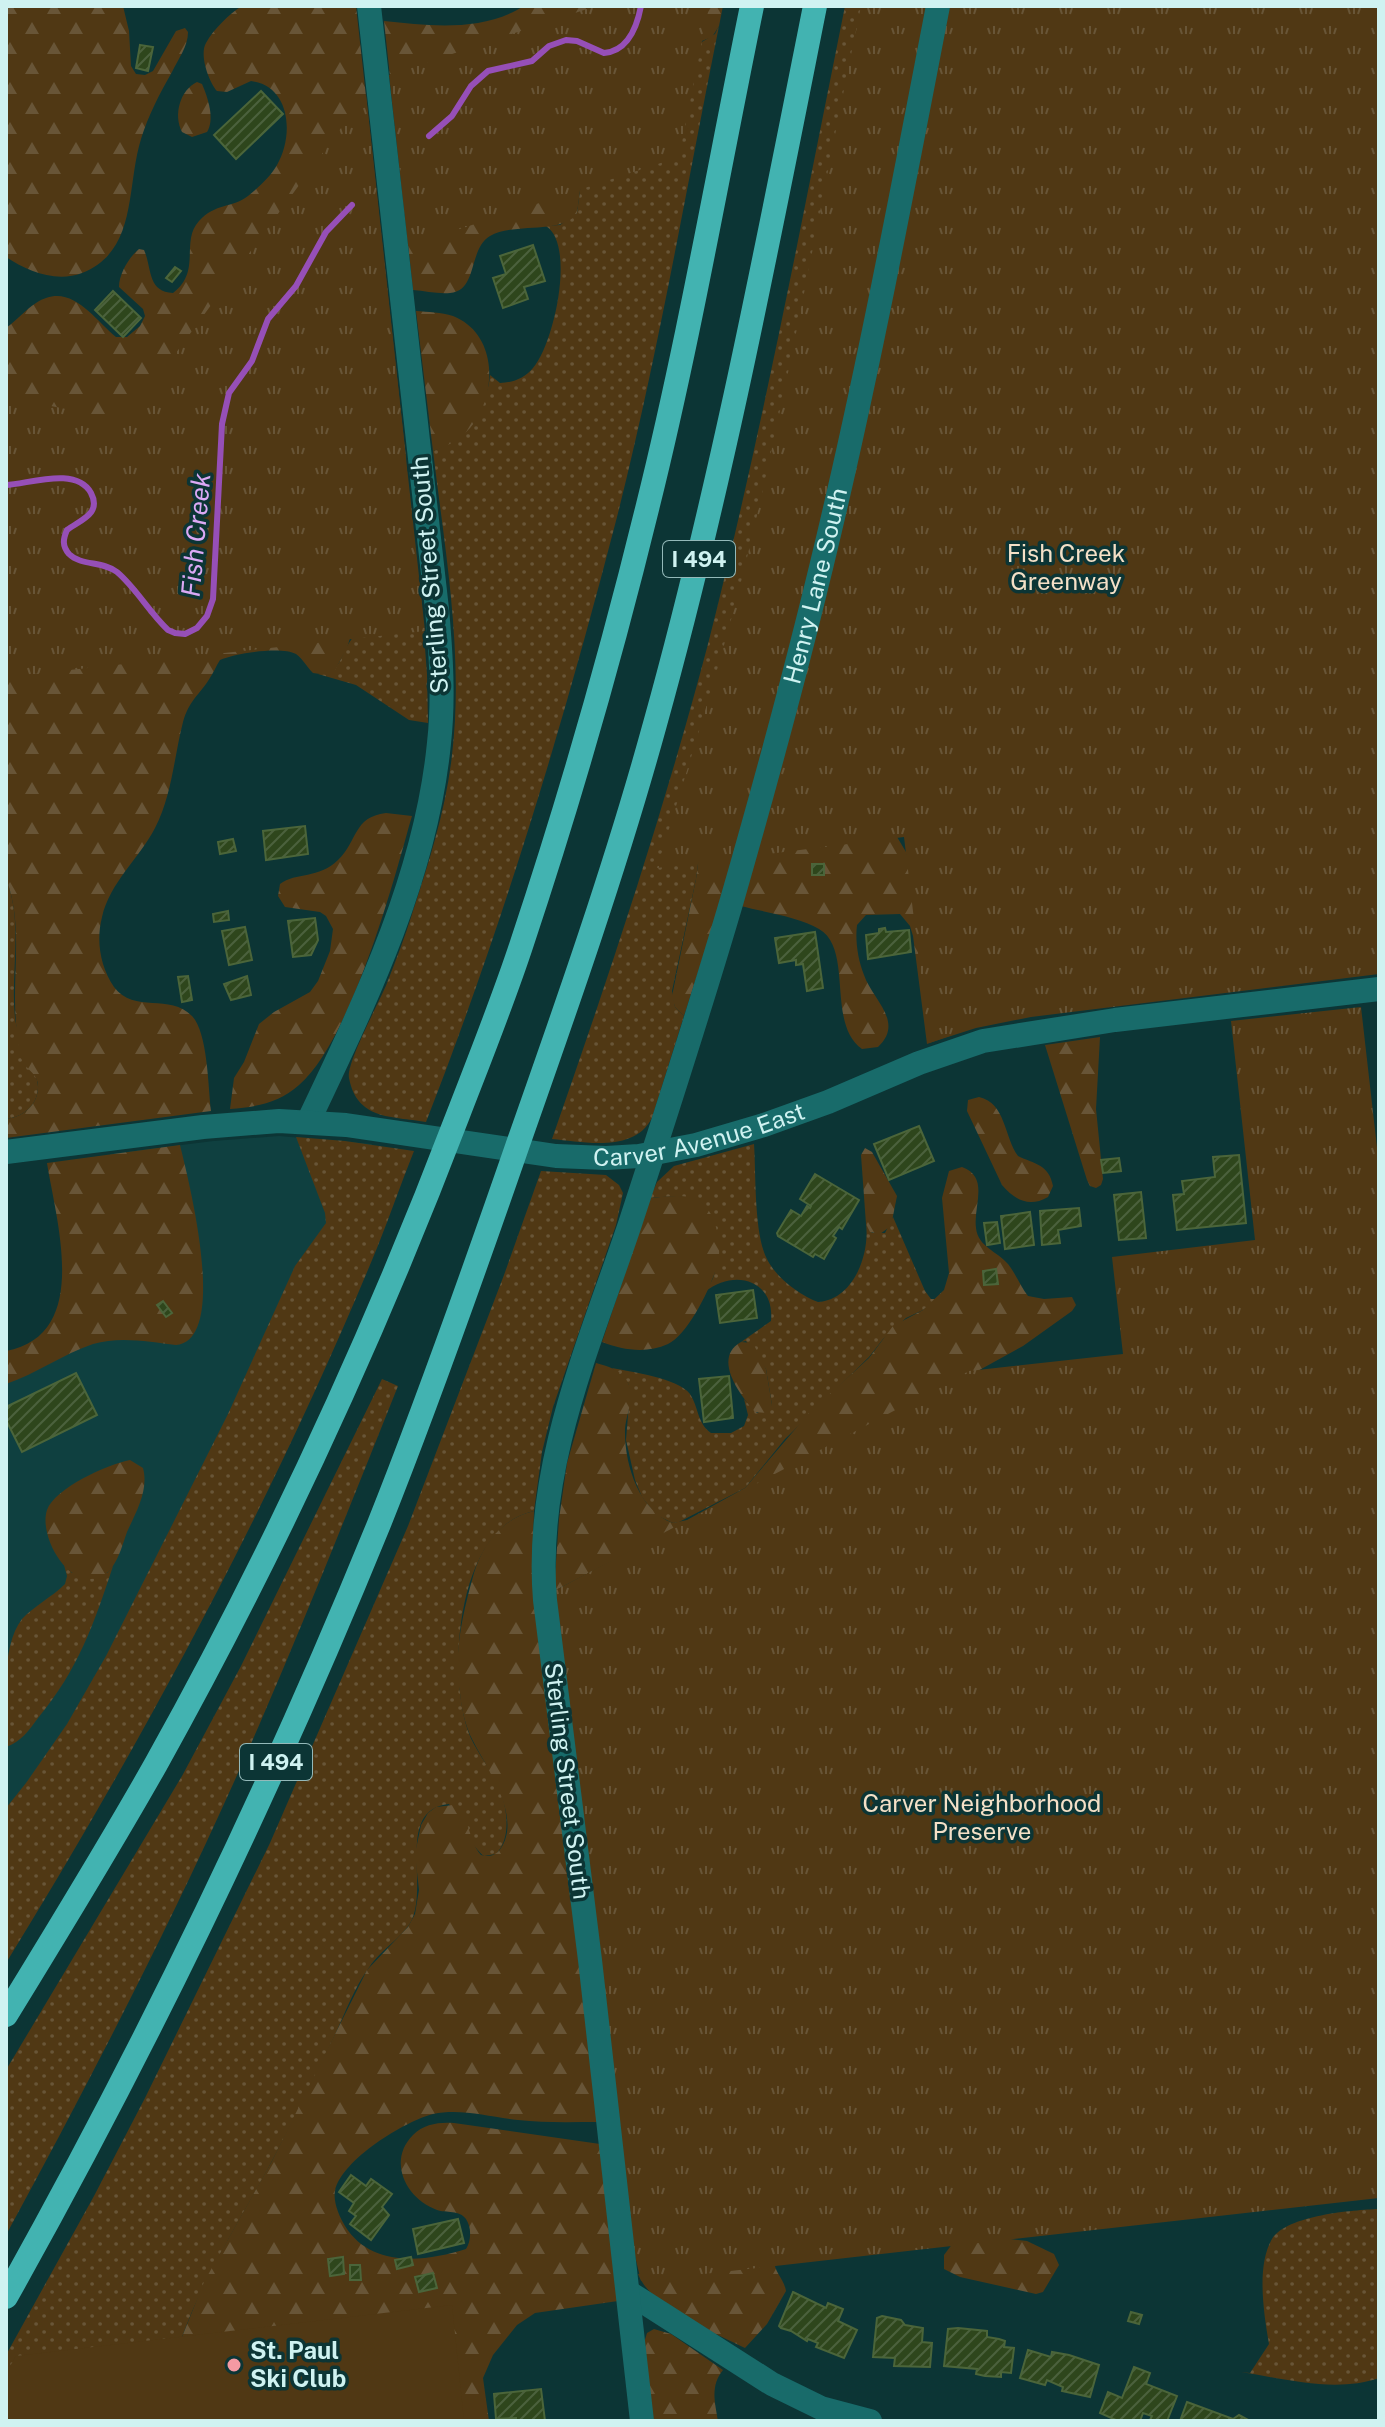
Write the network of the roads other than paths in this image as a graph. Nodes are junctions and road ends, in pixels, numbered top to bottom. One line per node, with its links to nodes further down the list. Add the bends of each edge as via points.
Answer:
1 (369, 6): 6 (street, Sterling Street South, via 438,618 441,726 428,809 399,911 366,998)
2 (752, 6): 9 (highway, I 494, via 681,358 610,653 521,946 468,1090 428,1195 305,1474 245,1595 159,1759)
3 (815, 6): 11 (highway, I 494, via 701,552 633,800 497,1205 379,1523 296,1717 171,1985)
4 (938, 6): 8 (street, Henry Lane South, via 879,310 808,618 731,904)
5 (1379, 989): 8 (street, Carver Avenue East, via 983,1041 764,1125)
6 (308, 1122): 7 (street, Carver Avenue East, via 203,1127); 8 (street, Carver Avenue East, via 568,1157)
7 (6, 1152)
8 (652, 1154): 10 (street, Sterling Street South, via 563,1423 550,1486 544,1567)
9 (6, 2015)
10 (628, 2292): 12 (street, Sterling Street South); 13 (street, via 772,2384 821,2408)
11 (6, 2297)
12 (642, 2421)
13 (868, 2421)

